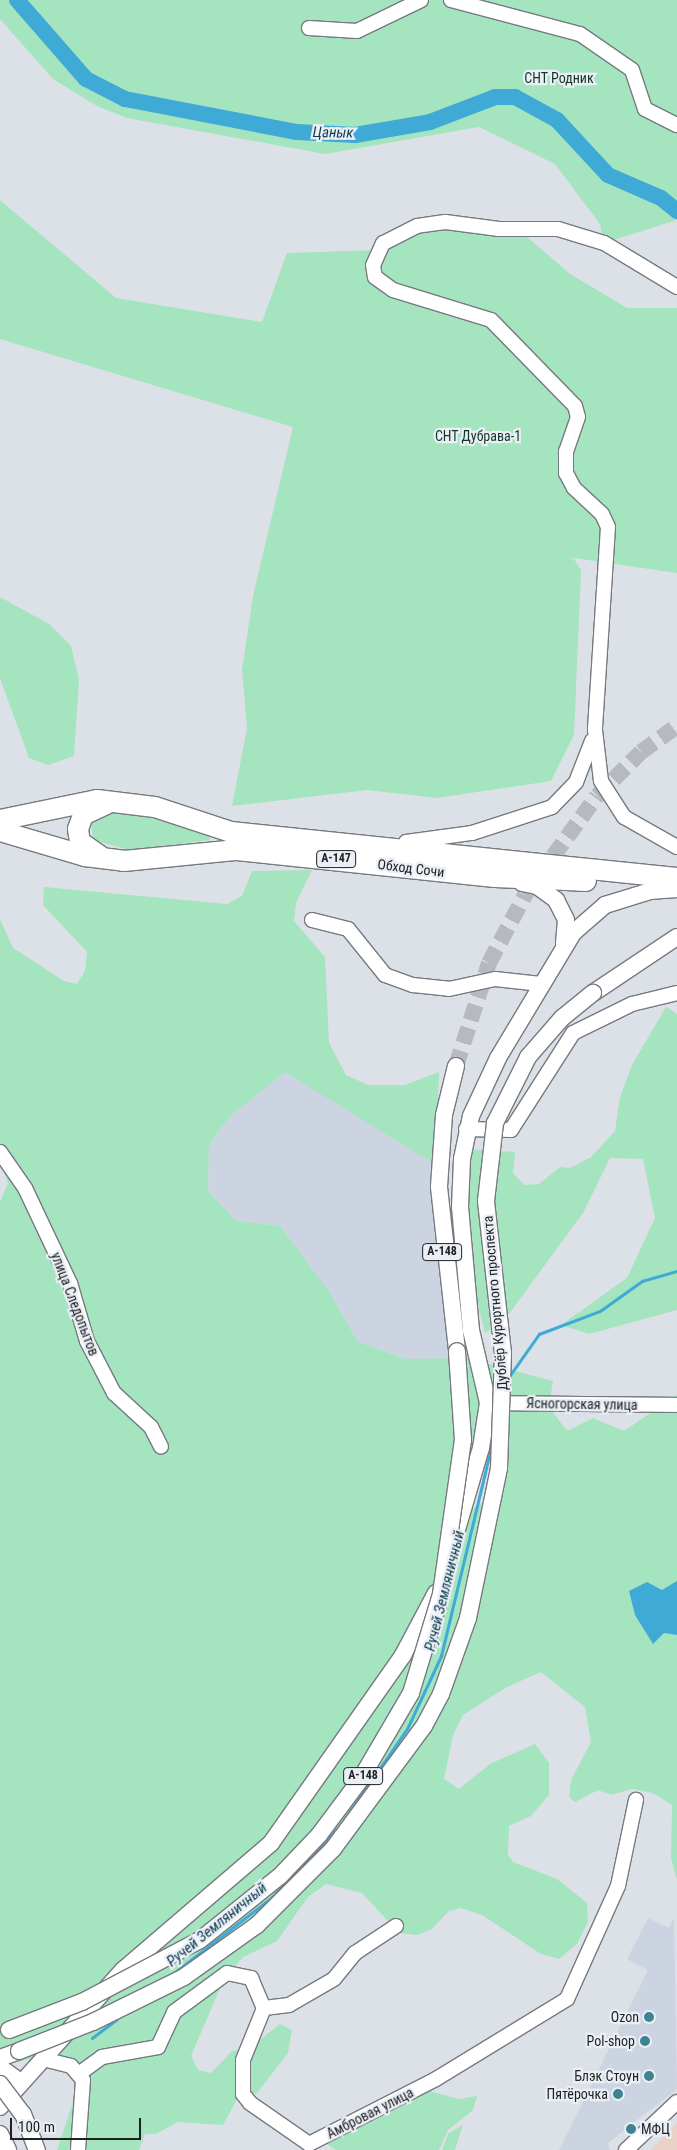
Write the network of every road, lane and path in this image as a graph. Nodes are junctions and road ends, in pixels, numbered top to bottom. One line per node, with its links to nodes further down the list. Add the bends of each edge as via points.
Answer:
1 (421, 0): 3 (street, via 357,31)
2 (451, 0): 4 (street, via 580,34 632,70 645,109)
3 (309, 28)
4 (677, 124)
5 (677, 287): 6 (street, via 604,243 558,230 431,224 391,236 374,258 375,277 393,290 491,320 575,406 578,418 566,451 566,472 574,488 602,514 608,527)
6 (595, 730): 10 (street, А-147, via 576,782 543,812 438,840); 11 (street, via 601,781 615,808 646,834)
7 (116, 802): 8 (highway, Обход Сочи / А-147, via 85,801); 10 (highway, Обход Сочи / А-147, via 167,811 231,832); 12 (highway, А-147, via 89,811 80,821 80,842)
8 (0, 820)
9 (0, 831): 12 (highway, Обход Сочи / А-147)
10 (343, 844): 13 (highway, Обход Сочи / А-147)
11 (677, 847)
12 (103, 858): 15 (highway, Обход Сочи / А-147, via 140,860 237,850)
13 (557, 864): 14 (highway, А-147); 16 (highway, А-147)
14 (677, 869)
15 (495, 877): 17 (highway, Обход Сочи / А-147); 20 (main road, А-147, via 537,886 556,900 566,920)
16 (677, 878)
17 (677, 889): 20 (main road, А-147, via 650,891 605,905)
18 (312, 920): 21 (street, via 348,928 385,975 413,985 449,988 483,980)
19 (677, 937): 33 (main road, Дублёр Курортного проспекта / А-148, bridge, via 593,993 562,1018 528,1057 495,1123 486,1201 503,1352 499,1468 468,1618 424,1726 333,1849 257,1925 184,1977 93,2022)
20 (564, 944): 21 (main road)
21 (541, 984): 24 (main road, via 498,1058)
22 (677, 994): 24 (street, via 632,1004 573,1033 511,1130)
23 (456, 1066): 32 (main road, А-148, bridge, via 444,1115 438,1187 457,1351 462,1448 441,1594 412,1693 360,1780 319,1835 280,1876 200,1940 91,1998)
24 (466, 1129): 26 (main road, via 460,1182 464,1264 471,1330)
25 (0, 1152): 28 (street, улица Следопытов, via 25,1188 70,1284 87,1341 114,1393 151,1427)
26 (488, 1403): 27 (street, Ясногорская улица); 34 (main road, via 481,1448 448,1559 426,1615 403,1655 271,1842 123,1970)
27 (677, 1406)
28 (161, 1448)
29 (636, 1800): 31 (street, Амбровая улица, via 609,1909 567,1999 436,2080 309,2144 259,2111 243,2094 243,2060)
30 (396, 1926): 31 (street, via 355,1953 334,1979 289,2005)
31 (264, 2008): 36 (street, via 252,1978 227,1973 174,2012 158,2047 102,2058)
32 (0, 2033)
33 (0, 2058)
34 (43, 2059): 36 (street); 37 (main road)
35 (0, 2066): 37 (street)
36 (80, 2073): 44 (street, via 84,2088 77,2124)
37 (22, 2082): 40 (main road)
38 (0, 2084): 43 (main road, bridge, via 24,2114)
39 (677, 2102): 45 (street)
40 (0, 2107)
41 (0, 2134): 42 (main road)
42 (8, 2150)
43 (37, 2150)
44 (78, 2150)
45 (626, 2150)

